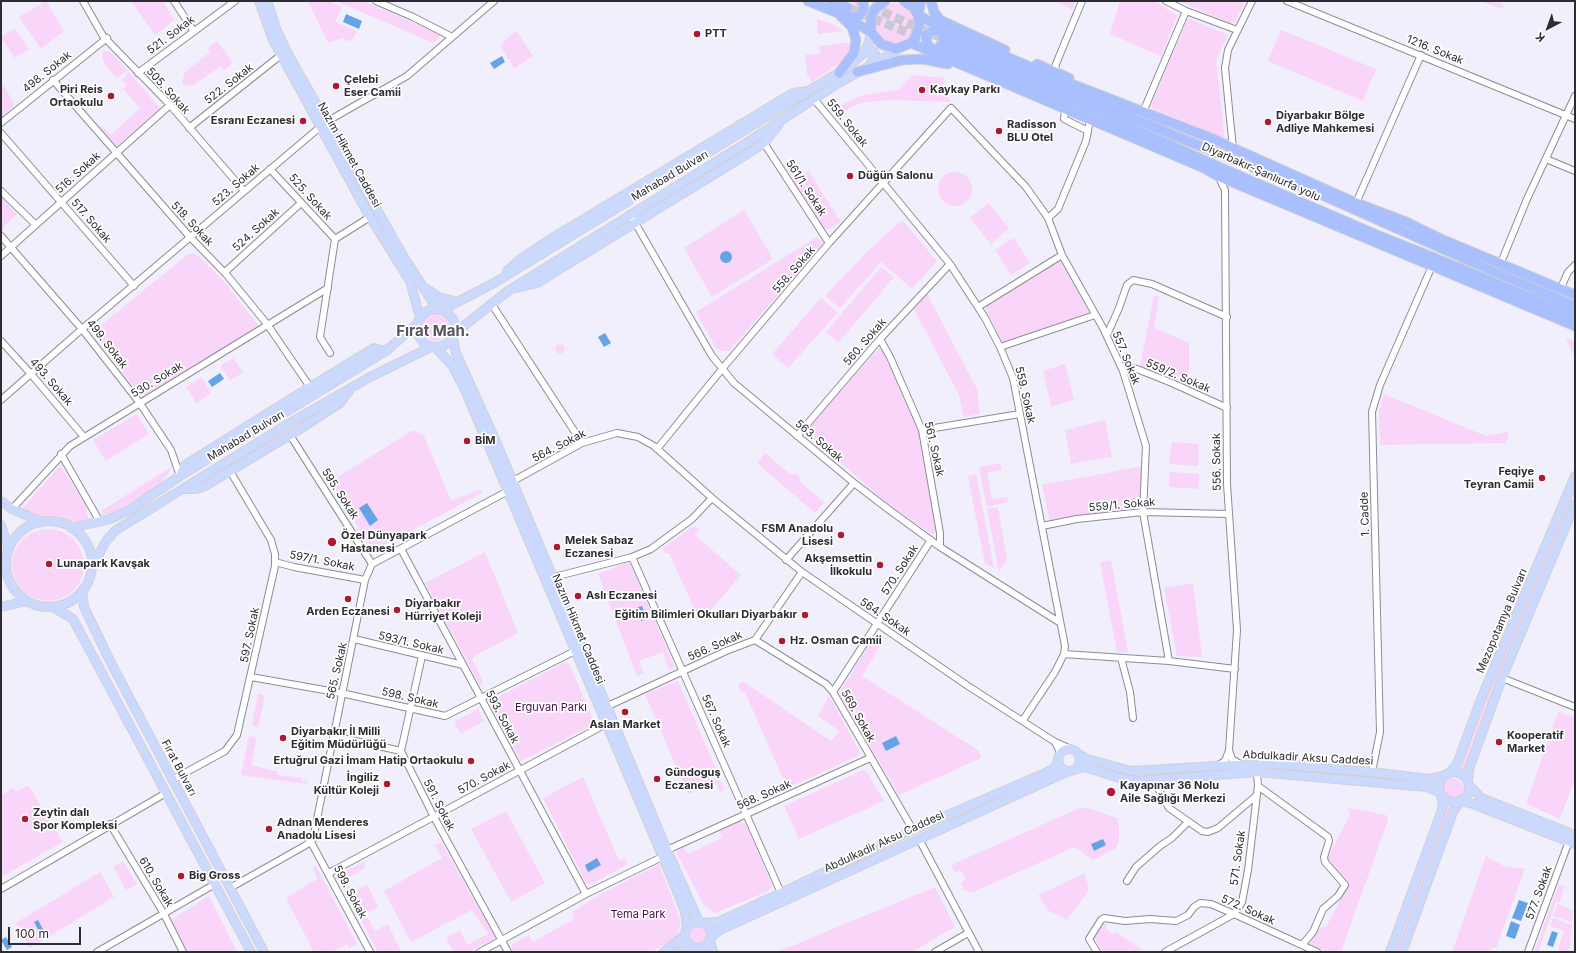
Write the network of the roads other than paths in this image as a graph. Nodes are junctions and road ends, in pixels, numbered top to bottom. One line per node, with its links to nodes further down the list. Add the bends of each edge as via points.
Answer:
1 (83, 1): 28 (street, 505. Sokak, via 103,36)
2 (174, 1): 23 (street)
3 (235, 1): 23 (street, 521. Sokak)
4 (259, 1): 33 (main road, Nazım Hikmet Caddesi)
5 (267, 1): 55 (main road, Nazım Hikmet Caddesi, via 282,43)
6 (376, 1): 27 (street)
7 (494, 1): 27 (street, 523. Sokak)
8 (808, 1): 21 (highway)
9 (832, 1): 19 (highway)
10 (863, 1): 21 (highway, via 864,8 859,16)
11 (885, 1): 25 (highway, via 874,10 871,17)
12 (904, 1): 22 (highway, via 914,8)
13 (921, 1): 22 (highway)
14 (931, 1): 37 (highway, via 940,20)
15 (1082, 1): 37 (street)
16 (1166, 1): 20 (street)
17 (1252, 1): 24 (street)
18 (1287, 1): 32 (street, 1216. Sokak)
19 (848, 8)
20 (1186, 11): 24 (street); 48 (street)
21 (838, 13): 25 (highway); 40 (highway, via 852,27 856,40 854,53)
22 (918, 15): 26 (highway); 29 (highway, via 919,27)
23 (193, 30): 39 (street, 521. Sokak)
24 (1237, 30): 60 (street, via 1228,50 1225,68)
25 (871, 32): 30 (highway, via 888,48); 31 (main road)
26 (951, 33): 34 (highway, via 934,30 926,35 928,47); 43 (highway)
27 (452, 37): 55 (street, 523. Sokak, via 407,76)
28 (107, 38): 39 (street, 505. Sokak); 41 (street, 498. Sokak)
29 (911, 43): 30 (highway); 34 (highway)
30 (902, 47): 35 (main road, Mahabad Bulvarı)
31 (864, 53): 35 (main road, via 873,51 875,54); 40 (main road)
32 (1421, 54): 49 (street, 1216. Sokak); 74 (street)
33 (281, 55): 55 (main road, Nazım Hikmet Caddesi); 56 (street, 522. Sokak)
34 (940, 56): 36 (highway)
35 (869, 65): 38 (main road, Mahabad Bulvarı)
36 (967, 68): 38 (highway, via 922,59 902,60); 47 (highway)
37 (1055, 71): 43 (highway)
38 (857, 72): 44 (main road, Mahabad Bulvarı)
39 (138, 73): 45 (street, 505. Sokak)
40 (839, 73): 102 (main road, via 811,90 793,93 554,237 522,258 494,283)
41 (52, 80): 54 (street, 498. Sokak); 61 (street, 518. Sokak)
42 (1575, 96): 49 (street)
43 (1104, 97): 48 (highway)
44 (814, 99): 50 (main road, Mahabad Bulvarı); 69 (street, 559. Sokak)
45 (170, 105): 56 (street, 505. Sokak); 61 (street, 516. Sokak)
46 (951, 108): 69 (street, 558. Sokak); 79 (street, 557. Sokak, via 1026,187)
47 (1065, 110): 52 (highway); 57 (street, via 1064,119)
48 (1143, 112): 60 (highway)
49 (1565, 115): 51 (street, 1216. Sokak); 62 (street)
50 (784, 119): 59 (main road); 77 (main road, Mahabad Bulvarı)
51 (1575, 119)
52 (1090, 120): 57 (street); 64 (highway)
53 (1118, 122): 63 (highway, Diyarbakır-Şanlıurfa yolu, via 941,42); 64 (highway); 82 (highway, Diyarbakır-Şanlıurfa yolu)
54 (1, 124)
55 (323, 125): 65 (street, 523. Sokak); 78 (main road, Nazım Hikmet Caddesi); 96 (main road, Nazım Hikmet Caddesi)
56 (189, 128): 71 (street, 505. Sokak)
57 (1088, 131): 79 (street, via 1058,209)
58 (1, 134): 72 (street, 517. Sokak)
59 (764, 143): 80 (main road); 86 (street, 561/1. Sokak)
60 (1233, 149): 67 (highway)
61 (116, 153): 72 (street, 516. Sokak); 84 (street, 518. Sokak)
62 (1546, 159): 66 (street); 92 (street)
63 (1244, 164): 67 (highway); 88 (highway, Diyarbakır-Şanlıurfa yolu, via 1322,195)
64 (1204, 168): 68 (highway)
65 (270, 169): 71 (street, 523. Sokak); 73 (street, 525. Sokak)
66 (1575, 171)
67 (1293, 174): 74 (highway)
68 (1218, 176): 75 (highway); 109 (street, 556. Sokak, via 1226,190)
69 (883, 184): 86 (street, 558. Sokak); 91 (street, 559. Sokak)
70 (1, 191): 81 (street)
71 (244, 191): 84 (street, 523. Sokak)
72 (61, 202): 81 (street, 516. Sokak); 97 (street, 517. Sokak)
73 (301, 203): 85 (street, 525. Sokak); 95 (street, 524. Sokak)
74 (1356, 203): 76 (highway)
75 (1301, 211): 82 (highway); 94 (highway)
76 (1379, 212): 88 (highway); 92 (highway)
77 (630, 214): 80 (street, 563. Sokak); 99 (main road, Mahabad Bulvarı)
78 (370, 217): 85 (street); 110 (main road, Nazım Hikmet Caddesi, via 410,281)
79 (1048, 218): 89 (street, 557. Sokak)
80 (635, 223): 99 (main road, via 537,283); 123 (street, 563. Sokak)
81 (36, 225): 87 (street, 516. Sokak)
82 (1356, 226): 108 (highway, Diyarbakır-Şanlıurfa yolu)
83 (1, 236): 87 (street, 499. Sokak)
84 (190, 237): 95 (street, 518. Sokak); 97 (street, 523. Sokak)
85 (335, 239): 98 (street)
86 (829, 243): 123 (street, 558. Sokak)
87 (12, 247): 90 (street, 516. Sokak); 113 (street, 499. Sokak)
88 (1444, 250): 104 (highway, Diyarbakır-Şanlıurfa yolu)
89 (1062, 255): 105 (street); 107 (street, 557. Sokak)
90 (1, 256)
91 (950, 264): 105 (street, 559. Sokak); 116 (street, 560. Sokak)
92 (1500, 265): 100 (highway)
93 (1575, 265): 100 (street, via 1568,272)
94 (1432, 266): 112 (highway); 209 (street, 1. Cadde, via 1380,385 1372,412 1380,732)
95 (225, 272): 111 (street, 518. Sokak)
96 (420, 282): 102 (main road, via 440,298); 106 (main road, Nazım Hikmet Caddesi)
97 (134, 286): 113 (street, 523. Sokak)
98 (328, 288): 111 (street, 530. Sokak); 121 (street, via 320,337)
99 (508, 290): 103 (main road, Mahabad Bulvarı)
100 (1560, 290): 101 (highway)
101 (1575, 295)
102 (459, 302): 106 (main road)
103 (492, 303): 115 (main road, Mahabad Bulvarı); 135 (street)
104 (1575, 306)
105 (978, 307): 119 (street, 559. Sokak)
106 (440, 310): 110 (main road, via 427,311); 115 (main road, via 454,321)
107 (1095, 315): 114 (street, 557. Sokak); 119 (street)
108 (1575, 316)
109 (1227, 317): 114 (street, via 1152,284 1133,280 1127,285); 129 (street, 556. Sokak)
110 (419, 320): 118 (main road, via 418,335 421,340); 120 (main road, Mahabad Bulvarı)
111 (268, 324): 125 (street, 518. Sokak); 128 (street, 530. Sokak)
112 (1575, 326)
113 (82, 328): 124 (street, 523. Sokak); 128 (street, 499. Sokak)
114 (1107, 335): 122 (street, 557. Sokak)
115 (454, 336): 118 (main road, via 445,346); 141 (main road, Nazım Hikmet Caddesi, via 456,353)
116 (880, 339): 131 (street, 561. Sokak); 133 (street, 560. Sokak)
117 (1, 342): 124 (street, 493. Sokak)
118 (433, 347): 126 (main road, Mahabad Bulvarı); 144 (main road, Nazım Hikmet Caddesi, via 448,360 457,373)
119 (1000, 347): 130 (street, 559. Sokak, via 1013,378)
120 (386, 351): 125 (main road, via 374,348); 139 (main road, Mahabad Bulvarı)
121 (330, 353)
122 (1121, 366): 129 (street, 559/2. Sokak, via 1144,372); 149 (street, 557. Sokak, via 1146,446)
123 (722, 369): 133 (street, 563. Sokak, via 734,383); 136 (street, 558. Sokak)
124 (31, 374): 127 (street, 523. Sokak); 134 (street, 493. Sokak)
125 (310, 386): 139 (main road, via 185,465)
126 (352, 387): 132 (main road, via 340,403); 143 (main road, Mahabad Bulvarı)
127 (1, 400)
128 (139, 402): 134 (street, 530. Sokak); 139 (street, 499. Sokak, via 170,450)
129 (1227, 408): 150 (street, 556. Sokak)
130 (1020, 414): 131 (street); 154 (street, 559. Sokak)
131 (922, 430): 157 (street, 561. Sokak, via 940,533)
132 (290, 435): 138 (main road); 164 (street, 595. Sokak)
133 (797, 436): 142 (street, 563. Sokak)
134 (84, 437): 137 (street, 530. Sokak)
135 (582, 443): 136 (street, 564. Sokak, via 616,433 638,437); 141 (street, 564. Sokak)
136 (657, 449): 145 (street, 564. Sokak)
137 (61, 454): 148 (street, 530. Sokak); 152 (street)
138 (230, 471): 143 (main road, via 205,486); 163 (street, 597. Sokak, via 271,540)
139 (180, 476): 152 (main road, Mahabad Bulvarı, via 119,516)
140 (1575, 476): 210 (main road, Mezopotamya Bulvarı, via 1487,685 1457,764)
141 (513, 481): 168 (main road, Nazım Hikmet Caddesi)
142 (854, 483): 156 (street, 563. Sokak); 161 (street)
143 (181, 489): 165 (main road, Mahabad Bulvarı, via 116,530 106,541)
144 (508, 491): 158 (street); 178 (main road, Nazım Hikmet Caddesi)
145 (712, 498): 160 (street, via 692,519 651,549); 161 (street, 564. Sokak)
146 (1, 501): 148 (main road)
147 (1575, 504): 187 (main road, Mezopotamya Bulvarı)
148 (12, 509): 151 (main road)
149 (1143, 512): 150 (street, 559/1. Sokak); 154 (street, 559/1. Sokak); 182 (street, 557. Sokak)
150 (1228, 514): 184 (street, 556. Sokak, via 1237,630)
151 (43, 522): 155 (main road, via 58,523); 159 (main road, via 26,528)
152 (100, 522): 155 (main road, Mahabad Bulvarı)
153 (1, 525): 159 (main road)
154 (1042, 526): 174 (street, 559. Sokak)
155 (71, 528): 165 (main road, via 87,544)
156 (931, 540): 157 (street, 563. Sokak); 175 (street, 570. Sokak)
157 (940, 547): 174 (street, 563. Sokak)
158 (401, 549): 164 (street); 183 (street, 593. Sokak)
159 (9, 550): 162 (main road)
160 (632, 557): 168 (street); 185 (street, 567. Sokak)
161 (786, 560): 167 (street, 564. Sokak)
162 (6, 562): 166 (main road); 171 (main road, via 11,584)
163 (275, 562): 169 (street, 597/1. Sokak); 186 (street, 597. Sokak)
164 (372, 564): 169 (street, 565. Sokak)
165 (92, 567): 170 (main road, via 89,580)
166 (1, 572)
167 (802, 572): 175 (street, 564. Sokak); 177 (street, 566. Sokak)
168 (554, 577): 191 (main road, Nazım Hikmet Caddesi)
169 (365, 580): 176 (street, 565. Sokak)
170 (82, 592): 173 (main road, via 74,600); 211 (main road, Fırat Bulvarı, via 84,607)
171 (27, 601): 172 (main road); 173 (main road)
172 (1, 607)
173 (53, 607): 215 (main road, via 73,619)
174 (1060, 622): 179 (street, 559. Sokak)
175 (877, 624): 188 (street, 570. Sokak); 195 (street, 564. Sokak)
176 (354, 639): 180 (street, 593/1. Sokak); 189 (street, 565. Sokak)
177 (755, 640): 185 (street, 566. Sokak); 188 (street, 569. Sokak, via 826,684)
178 (575, 651): 190 (street, 598. Sokak); 196 (main road, Nazım Hikmet Caddesi)
179 (1064, 654): 181 (street); 195 (street)
180 (422, 656): 183 (street, 593/1. Sokak); 193 (street)
181 (1121, 658): 182 (street); 194 (street, via 1130,692)
182 (1169, 661): 184 (street)
183 (463, 665): 190 (street, 593. Sokak)
184 (1235, 669): 199 (street, 556. Sokak)
185 (683, 671): 191 (street, 566. Sokak); 219 (street, 567. Sokak)
186 (251, 677): 189 (street, 598. Sokak); 211 (street, 597. Sokak, via 237,735 232,743 224,751)
187 (1502, 678): 192 (street); 213 (main road, Mezopotamya Bulvarı, via 1469,769)
188 (833, 692): 202 (street, 569. Sokak)
189 (341, 693): 193 (street, 598. Sokak); 197 (street, 565. Sokak)
190 (481, 699): 193 (street, 598. Sokak, via 449,716); 207 (street, 593. Sokak)
191 (608, 706): 228 (main road, Nazım Hikmet Caddesi)
192 (1575, 707)
193 (411, 708): 200 (street)
194 (1133, 718)
195 (1022, 720): 198 (street, 564. Sokak)
196 (606, 724): 207 (street, 570. Sokak); 228 (main road, Nazım Hikmet Caddesi)
197 (333, 736): 200 (street); 226 (street, 565. Sokak)
198 (1055, 742): 201 (street, 564. Sokak); 203 (street, via 1059,750)
199 (1229, 750): 204 (street, via 1232,759); 205 (street, via 1225,761)
200 (401, 751): 220 (street, 591. Sokak)
201 (1074, 751): 203 (main road, via 1064,750); 205 (main road, Abdulkadir Aksu Caddesi, via 1087,759 1131,771); 206 (main road, via 1080,759)
202 (870, 758): 219 (street, 568. Sokak); 223 (street, 569. Sokak)
203 (1059, 759): 206 (main road, via 1062,769); 223 (main road, Abdulkadir Aksu Caddesi, via 1054,768 1045,773)
204 (1243, 765): 205 (main road, Abdulkadir Aksu Caddesi); 209 (main road, Abdulkadir Aksu Caddesi, via 1273,764)
205 (1215, 766)
206 (1072, 770): 212 (main road, Abdulkadir Aksu Caddesi, via 1085,767 1123,779); 225 (main road, Abdulkadir Aksu Caddesi)
207 (520, 771): 220 (street, 570. Sokak); 235 (street, 593. Sokak)
208 (1257, 772): 212 (main road, Abdulkadir Aksu Caddesi); 214 (street, 571. Sokak); 216 (main road, Abdulkadir Aksu Caddesi, via 1427,787)
209 (1372, 772): 210 (main road, Abdulkadir Aksu Caddesi, via 1428,779)
210 (1447, 774): 213 (main road, via 1453,772 1462,775); 216 (main road, via 1440,781)
211 (172, 780): 232 (main road, Fırat Bulvarı)
212 (1154, 781): 221 (street, via 1168,808)
213 (1468, 783): 218 (main road, via 1466,796); 224 (main road, via 1481,798)
214 (1258, 786): 217 (street, 571. Sokak); 243 (street, via 1328,837 1325,862 1345,885 1338,896 1322,909 1313,932)
215 (166, 793): 222 (street); 231 (main road)
216 (1440, 793): 218 (main road, via 1452,802); 260 (main road, via 1442,806 1438,821)
217 (1256, 796): 221 (street, via 1218,828 1208,832); 237 (street, 571. Sokak, via 1248,870 1242,902)
218 (1460, 801): 227 (main road); 261 (main road)
219 (747, 814): 228 (street, 568. Sokak); 234 (street, 567. Sokak)
220 (434, 817): 229 (street, 570. Sokak); 242 (street, 591. Sokak)
221 (1188, 822): 230 (street, via 1136,867)
222 (110, 824): 233 (street); 236 (street, 610. Sokak)
223 (913, 830): 234 (main road, Abdulkadir Aksu Caddesi)
224 (1575, 835)
225 (919, 839): 240 (street); 241 (main road, Abdulkadir Aksu Caddesi, via 720,930)
226 (311, 842): 229 (street, 599. Sokak); 232 (street)
227 (1572, 843): 262 (street, 577. Sokak)
228 (664, 853): 235 (street, 568. Sokak); 238 (main road, Nazım Hikmet Caddesi); 239 (main road, Nazım Hikmet Caddesi, via 681,902)
229 (329, 873): 249 (street, 599. Sokak)
230 (1127, 881)
231 (215, 884): 236 (street); 247 (main road)
232 (230, 888): 248 (main road, Fırat Bulvarı)
233 (1, 889)
234 (781, 893): 238 (main road, Abdulkadir Aksu Caddesi, via 718,922)
235 (586, 894): 242 (street, 568. Sokak)
236 (164, 914): 245 (street); 246 (street, 610. Sokak)
237 (1234, 914): 243 (street, 572. Sokak); 257 (street, 572. Sokak, via 1211,904 1200,903 1188,915 1176,921 1150,918 1125,921 1104,918 1089,939); 258 (street)
238 (702, 922): 239 (main road, via 690,924); 241 (main road, via 710,929)
239 (686, 931): 244 (main road, via 686,939); 252 (main road)
240 (968, 933): 255 (street); 256 (street)
241 (710, 939): 244 (main road, via 705,946); 254 (main road)
242 (502, 941): 250 (street, 568. Sokak); 251 (street, 591. Sokak)
243 (1302, 945): 259 (street, 572. Sokak)
244 (695, 948): 253 (main road)
245 (97, 952)
246 (183, 952)
247 (251, 952)
248 (264, 952)
249 (370, 952)
250 (480, 952)
251 (508, 952)
252 (664, 952)
253 (680, 952)
254 (713, 952)
255 (935, 952)
256 (979, 952)
257 (1097, 952)
258 (1165, 952)
259 (1317, 952)
260 (1390, 952)
261 (1402, 952)
262 (1528, 952)

